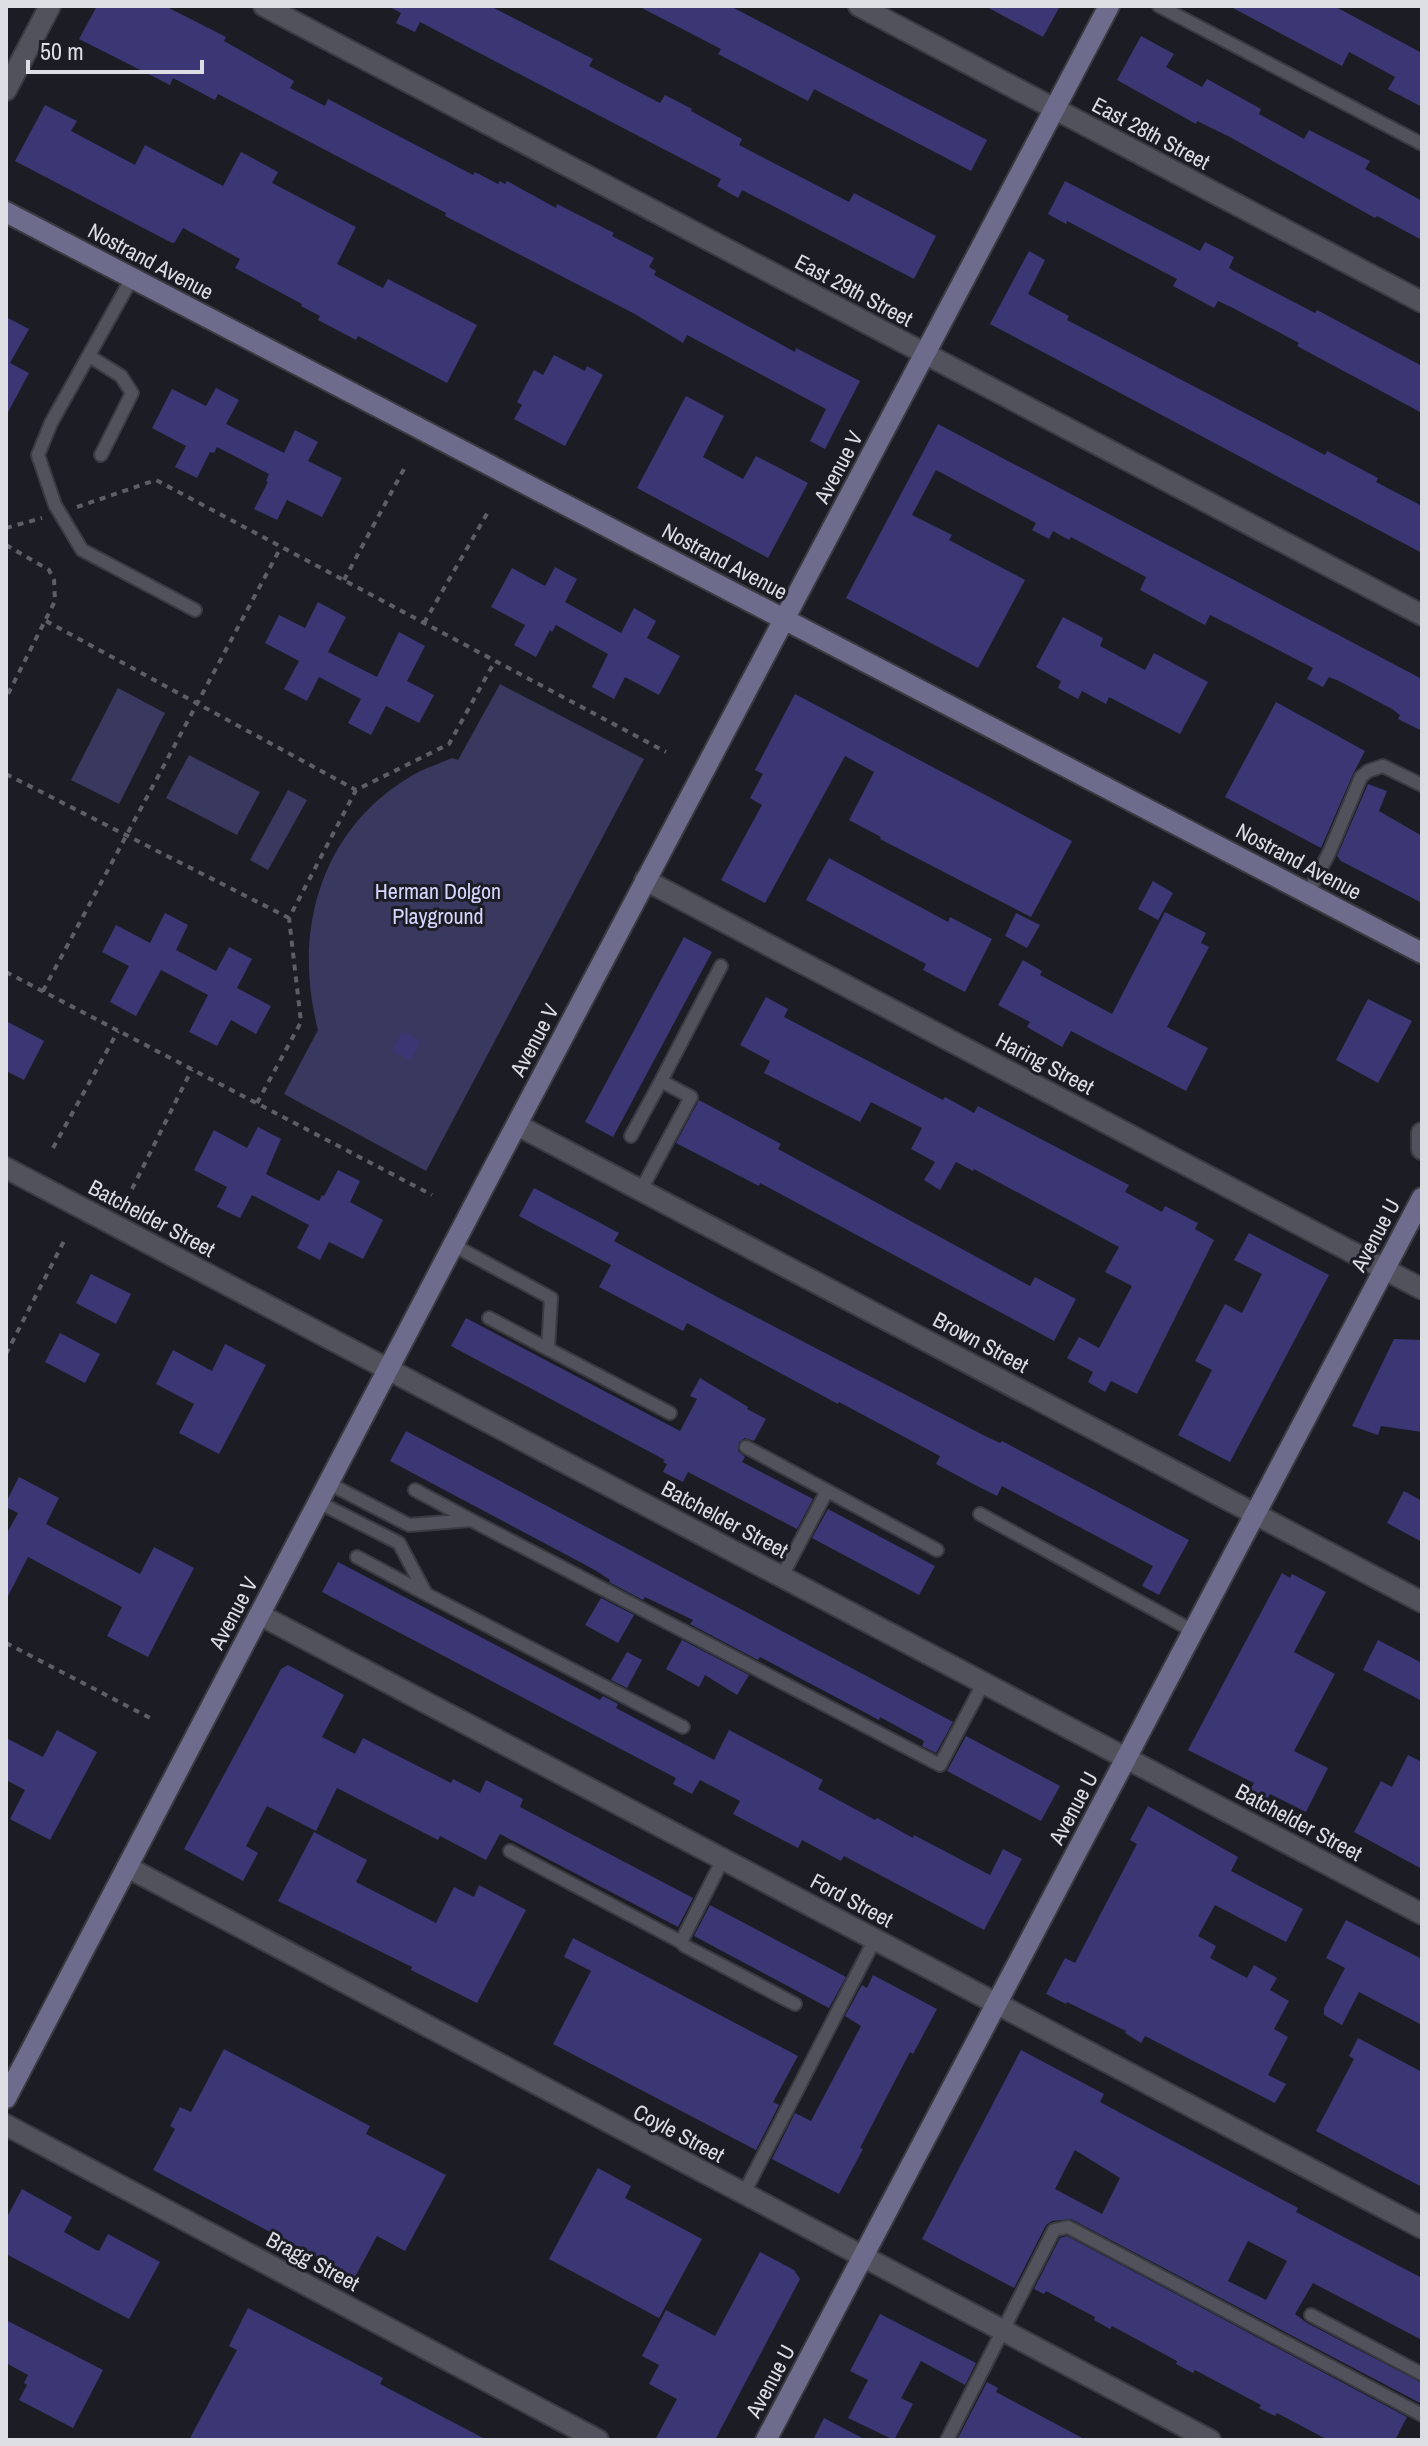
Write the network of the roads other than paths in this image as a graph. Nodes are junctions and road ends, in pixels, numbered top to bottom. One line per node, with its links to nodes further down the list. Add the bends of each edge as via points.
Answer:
1 (50, 6): 6 (street)
2 (264, 6): 12 (street, East 29th Street)
3 (859, 6): 7 (street, East 28th Street)
4 (1109, 6): 7 (main road, Avenue V)
5 (1159, 6): 8 (lane)
6 (6, 90)
7 (1055, 110): 11 (street, East 28th Street); 12 (main road, Avenue V)
8 (1422, 144)
9 (6, 212): 10 (main road, Nostrand Avenue)
10 (132, 278): 13 (lane); 17 (main road, Nostrand Avenue)
11 (1422, 302)
12 (926, 355): 16 (street, East 29th Street); 17 (main road, Avenue V)
13 (89, 356): 14 (lane, via 121,376 132,393); 15 (lane, via 38,455 59,514 82,550)
14 (101, 455)
15 (195, 610)
16 (1422, 615)
17 (784, 618): 19 (main road, Avenue V); 20 (main road, Nostrand Avenue)
18 (1422, 785): 20 (lane, via 1383,766 1361,777)
19 (645, 880): 24 (main road, Avenue V); 32 (street, Haring Street)
20 (1308, 893): 21 (main road, Nostrand Avenue)
21 (1422, 953)
22 (721, 966): 23 (lane)
23 (661, 1081): 26 (lane); 29 (lane, via 691,1097)
24 (517, 1125): 29 (street, Brown Street); 31 (main road, Avenue V)
25 (1422, 1133): 27 (street)
26 (631, 1136)
27 (1422, 1149)
28 (6, 1168): 36 (street, Batchelder Street)
29 (641, 1190): 44 (street, Brown Street)
30 (1422, 1198): 32 (main road, Avenue U)
31 (453, 1245): 35 (lane, via 551,1298); 36 (main road, Avenue V)
32 (1384, 1269): 33 (street, Haring Street); 44 (main road, Avenue U)
33 (1422, 1289)
34 (489, 1318): 35 (lane)
35 (548, 1349): 37 (lane)
36 (388, 1369): 39 (main road, Avenue V); 48 (street, Batchelder Street)
37 (670, 1413)
38 (746, 1447): 41 (lane)
39 (328, 1483): 42 (main road, Avenue V); 45 (lane, via 409,1525)
40 (415, 1490): 45 (lane)
41 (827, 1491): 46 (lane); 48 (lane)
42 (318, 1502): 49 (lane, via 399,1543); 51 (main road, Avenue V)
43 (980, 1514): 52 (lane)
44 (1255, 1514): 50 (street, Brown Street); 52 (main road, Avenue U)
45 (471, 1520): 53 (lane, via 940,1765)
46 (937, 1550)
47 (357, 1557): 49 (lane)
48 (782, 1576): 53 (street, Batchelder Street)
49 (426, 1594): 54 (lane)
50 (1422, 1602)
51 (260, 1615): 57 (street, Ford Street); 58 (main road, Avenue V)
52 (1193, 1631): 55 (main road, Avenue U)
53 (984, 1682): 55 (street, Batchelder Street)
54 (683, 1727)
55 (1126, 1758): 59 (street, Batchelder Street); 62 (main road, Avenue U)
56 (510, 1851): 61 (lane)
57 (723, 1859): 60 (street, Ford Street); 61 (lane)
58 (127, 1867): 64 (main road, Avenue V); 66 (street, Coyle Street)
59 (1422, 1914)
60 (875, 1939): 62 (street, Ford Street); 66 (lane)
61 (681, 1942): 63 (lane)
62 (996, 2003): 67 (street, Ford Street); 68 (main road, Avenue U)
63 (795, 2004)
64 (6, 2098)
65 (6, 2125): 73 (street, Bragg Street)
66 (743, 2195): 68 (street, Coyle Street)
67 (1422, 2228)
68 (862, 2258): 70 (street, Coyle Street); 75 (main road, Avenue U)
69 (1311, 2315): 71 (lane)
70 (1002, 2330): 72 (lane, via 1054,2230 1068,2227); 76 (lane); 77 (street, Coyle Street)
71 (1422, 2374)
72 (1422, 2415)
73 (569, 2433): 74 (street, Bragg Street)
74 (598, 2440)
75 (766, 2440)
76 (947, 2440)
77 (1210, 2440)

